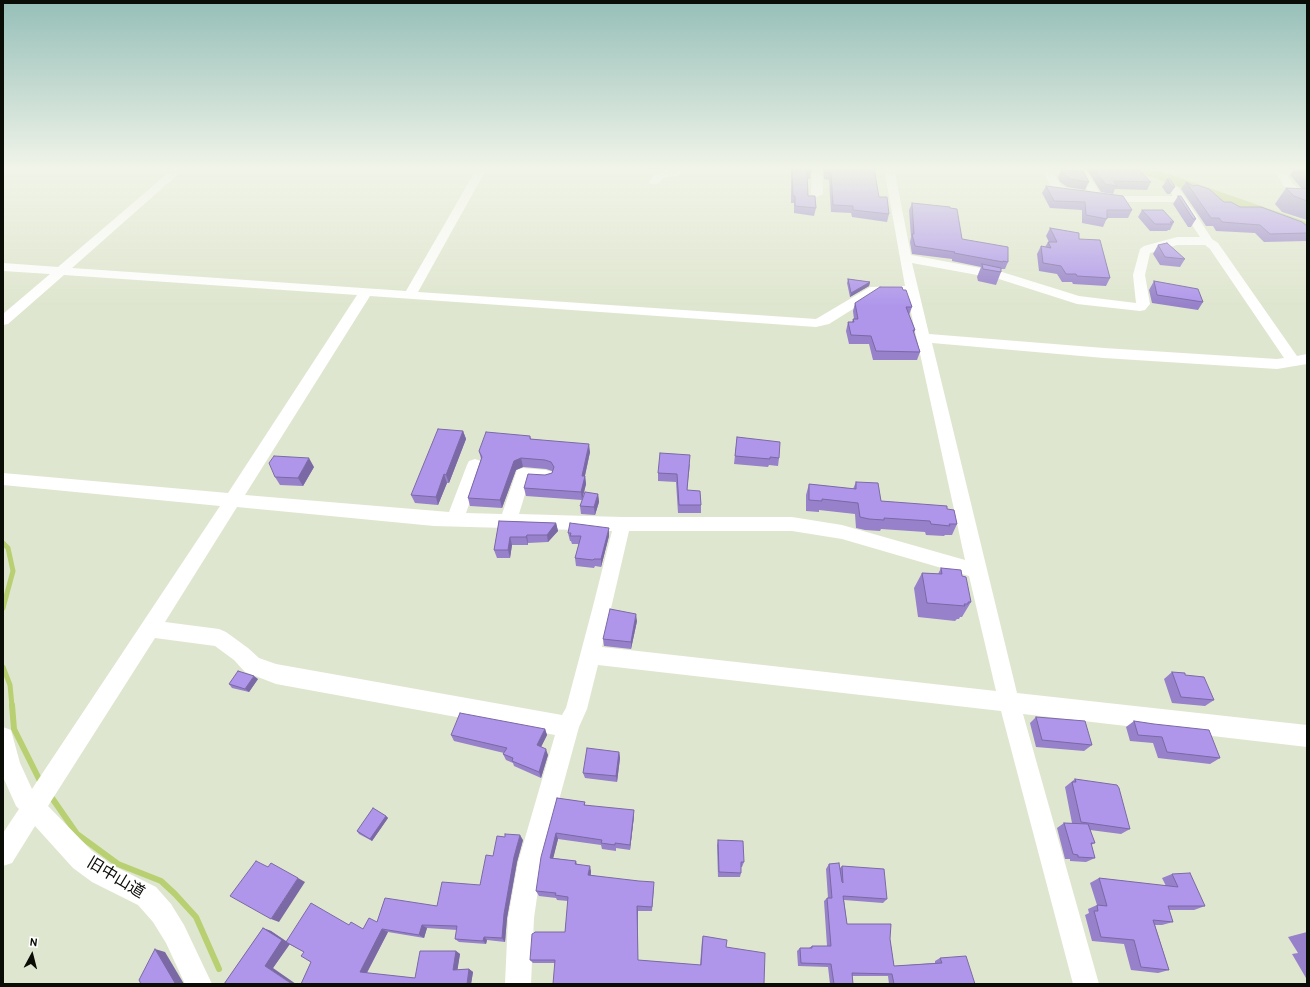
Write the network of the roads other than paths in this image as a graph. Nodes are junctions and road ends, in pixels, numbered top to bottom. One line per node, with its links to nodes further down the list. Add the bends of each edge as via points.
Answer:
1 (127, 214): 10 (street)
2 (456, 214): 13 (street)
3 (897, 214): 8 (street)
4 (1191, 214): 7 (street)
5 (1272, 214): 6 (main road)
6 (1307, 227)
7 (1208, 241): 8 (street, via 1177,241 1144,252 1140,276 1143,304 1140,306 1077,300 1002,276); 16 (street)
8 (905, 258): 11 (street)
9 (3, 267): 10 (street)
10 (61, 271): 12 (street); 14 (street)
11 (912, 290): 13 (street, via 875,290 824,321 816,323); 15 (street)
12 (366, 292): 13 (street); 20 (street)
13 (410, 295)
14 (3, 322)
15 (924, 338): 16 (street, via 1269,364 1287,364); 24 (street)
16 (1300, 360)
17 (475, 465): 21 (street)
18 (546, 476): 22 (street, via 523,474)
19 (3, 479): 20 (street)
20 (232, 501): 21 (street); 25 (street)
21 (455, 519): 22 (street)
22 (508, 522): 23 (street)
23 (622, 524): 24 (street, via 798,525 842,532); 26 (street)
24 (977, 571): 27 (street)
25 (150, 629): 28 (street, via 219,638 252,665 276,674); 31 (street)
26 (590, 655): 27 (street); 28 (street, via 576,709)
27 (1009, 703): 29 (street); 35 (street)
28 (568, 727): 34 (street, via 530,862 521,918)
29 (1307, 736)
30 (3, 738): 31 (street, 旧中山道, via 9,765 24,798)
31 (32, 808): 32 (street); 33 (street, 旧中山道, via 82,859 101,873 147,896 175,934)
32 (3, 854)
33 (199, 984)
34 (518, 984)
35 (1086, 984)

